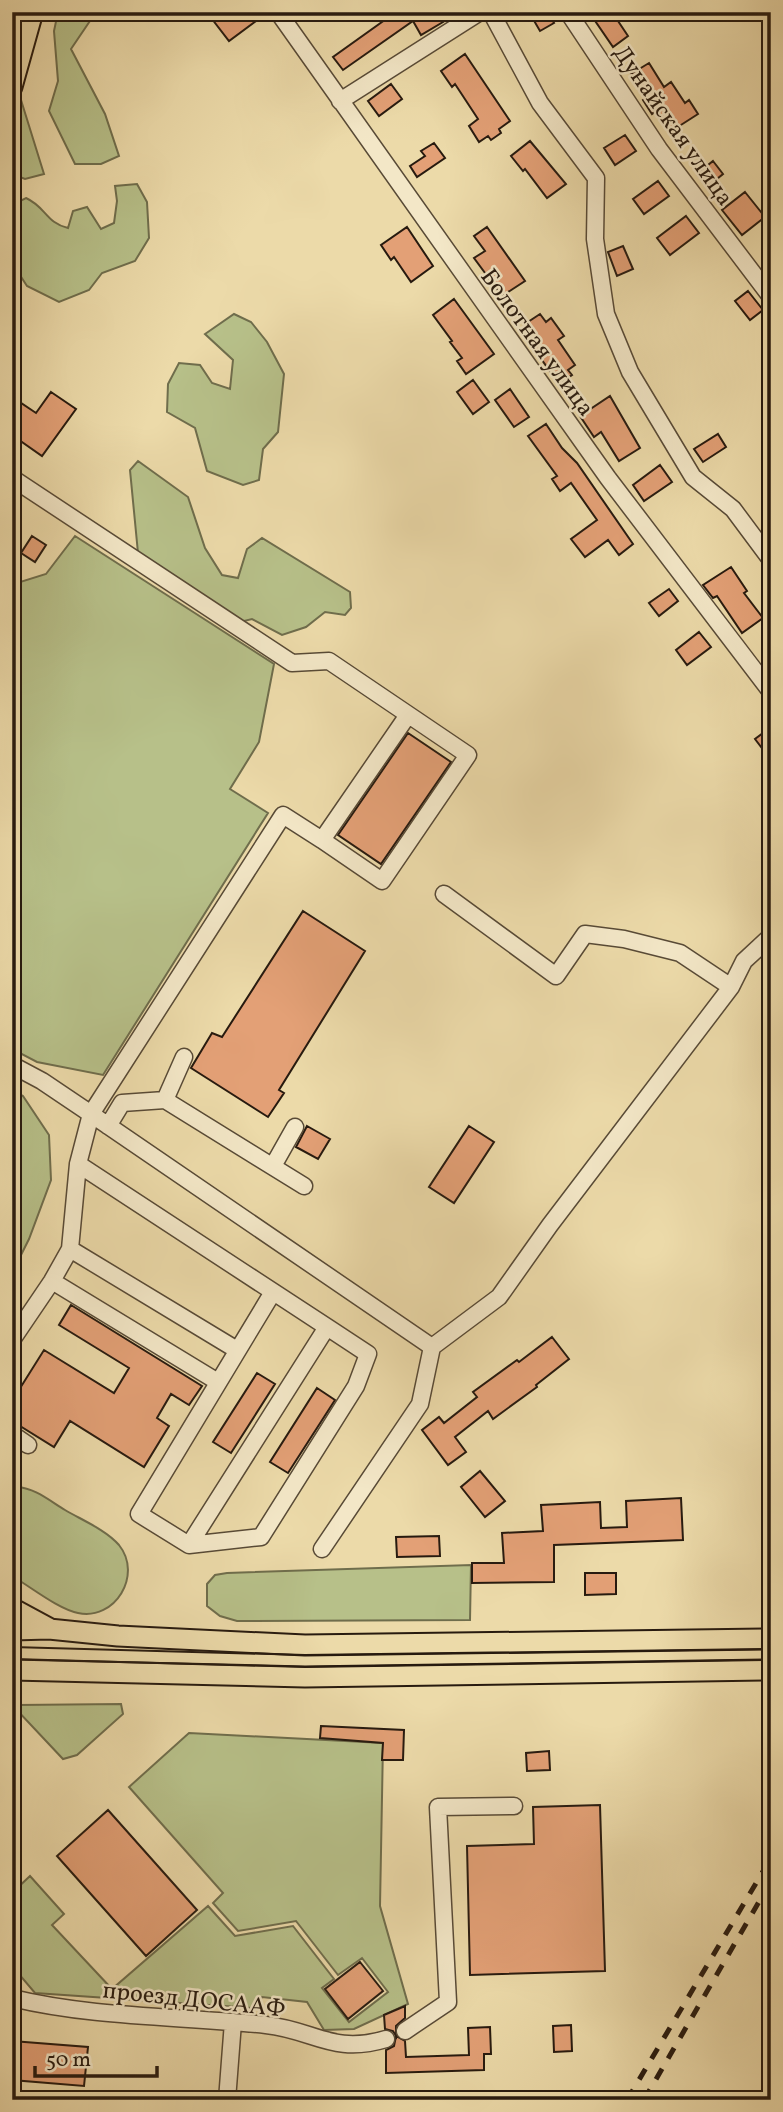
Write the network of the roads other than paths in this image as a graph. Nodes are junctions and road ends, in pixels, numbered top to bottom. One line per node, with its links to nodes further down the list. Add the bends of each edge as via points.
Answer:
1 (33, 12): 6 (main road)
2 (278, 12): 7 (street, Болотная улица)
3 (480, 12): 7 (street)
4 (491, 12): 10 (street, via 540,103 596,178 595,239 606,314 630,372 693,477 733,509)
5 (568, 12): 8 (street, Дунайская улица, via 659,149)
6 (12, 87)
7 (340, 101): 11 (street, Болотная улица, via 608,478)
8 (771, 297)
9 (12, 478): 12 (street, via 292,663 329,661)
10 (771, 560)
11 (771, 692)
12 (408, 715): 13 (street); 13 (street, via 468,755 383,881)
13 (322, 840): 20 (street, via 283,815)
14 (444, 894): 16 (street, via 556,976 585,934 680,953)
15 (771, 936): 16 (street, via 744,961)
16 (731, 988): 31 (street, via 499,1297)
17 (184, 1057): 19 (street)
18 (12, 1065): 20 (street)
19 (165, 1100): 21 (street, via 122,1103); 24 (street)
20 (91, 1114): 21 (street); 23 (street)
21 (108, 1126): 31 (street)
22 (295, 1127): 24 (street)
23 (78, 1164): 26 (street); 28 (street)
24 (273, 1166): 25 (street)
25 (304, 1186)
26 (70, 1249): 27 (street); 32 (street)
27 (52, 1281): 30 (street); 33 (street)
28 (273, 1292): 29 (street); 32 (street)
29 (327, 1327): 36 (street); 36 (street, via 368,1354 356,1386 261,1537)
30 (12, 1340)
31 (432, 1347): 37 (street, via 420,1404)
32 (237, 1350): 33 (street)
33 (218, 1382): 36 (street, via 139,1514)
34 (12, 1434): 35 (street)
35 (28, 1445)
36 (189, 1545)
37 (322, 1549)
38 (12, 1608): 39 (main road)
39 (50, 1629): 40 (main road); 41 (main road, via 305,1645)
40 (12, 1630)
41 (771, 1639)
42 (12, 1670): 43 (main road, via 305,1677)
43 (771, 1670)
44 (514, 1806): 47 (street, via 438,1807 448,2002)
45 (12, 1998): 46 (street, проезд ДОСААФ, via 49,2007)
46 (233, 2022): 48 (street, проезд ДОСААФ, via 270,2025 341,2045); 49 (street)
47 (405, 2031)
48 (378, 2041)
49 (227, 2100)

